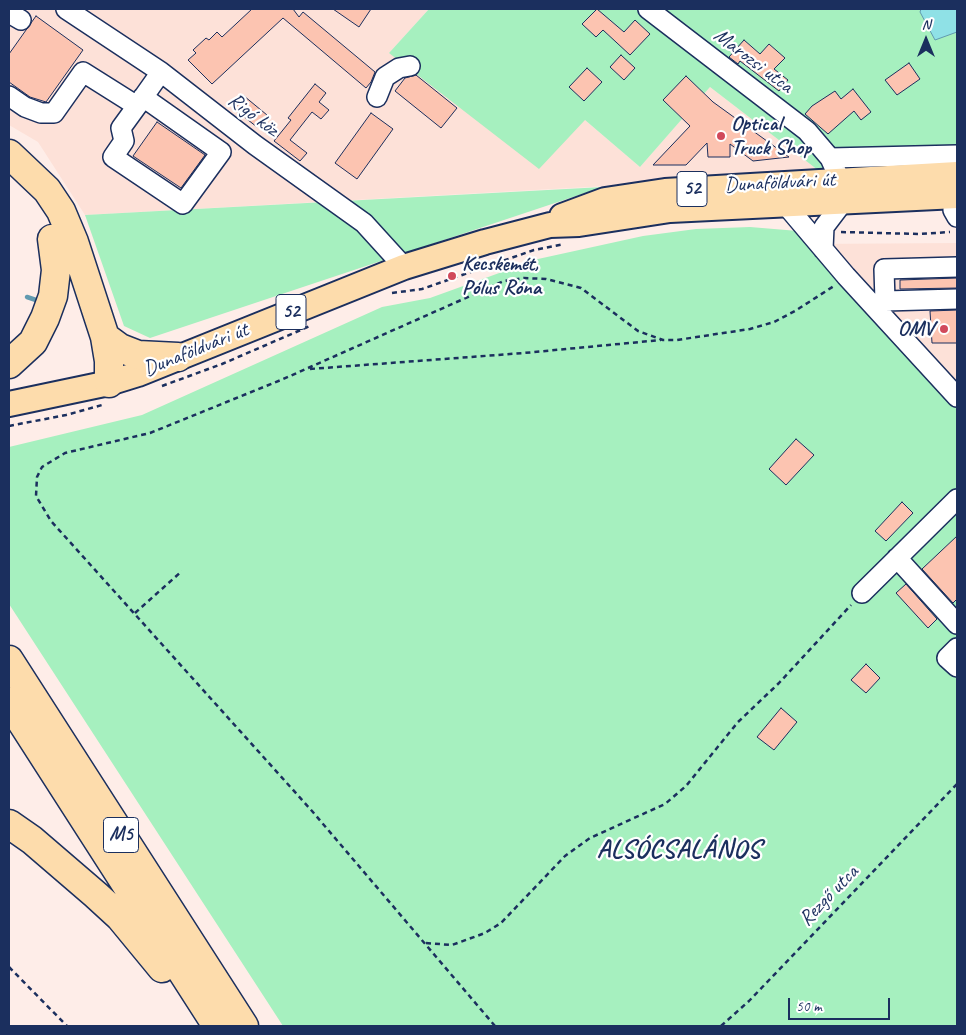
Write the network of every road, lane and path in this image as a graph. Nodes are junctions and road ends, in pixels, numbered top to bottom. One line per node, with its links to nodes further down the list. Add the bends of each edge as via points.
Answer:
1 (66, 9): 4 (street, Rigó köz)
2 (648, 9): 10 (street, Marozsi utca, via 808,131)
3 (410, 66): 6 (street, via 399,68 385,77)
4 (161, 72): 7 (street); 21 (street, Rigó köz, via 364,223)
5 (9, 96): 7 (street, via 25,107 41,113 54,113 83,72)
6 (377, 97)
7 (140, 101): 7 (street, via 221,152 183,204 114,157 124,141 121,128)
8 (9, 154): 27 (highway, via 28,169 61,211)
9 (957, 155): 10 (street)
10 (830, 158): 13 (street, Marozsi utca)
11 (957, 174): 13 (main road, Dunaföldvári út / 52)
12 (9, 176): 18 (highway, via 34,202)
13 (846, 194): 14 (main road, Dunaföldvári út / 52); 15 (main road, Dunaföldvári út / 52, via 909,199); 15 (main road, via 887,211); 16 (main road, Dunaföldvári út / 52, via 705,188 605,200 566,213); 17 (street)
14 (785, 204): 16 (main road, Dunaföldvári út / 52, via 670,210); 20 (street)
15 (956, 213): 17 (path, via 846,233)
16 (550, 225): 21 (main road, Dunaföldvári út / 52)
17 (824, 227): 20 (street)
18 (52, 239): 30 (highway, via 56,270 46,318 32,342); 33 (highway, via 64,265)
19 (570, 243): 24 (path, via 534,250 422,289)
20 (823, 249): 23 (street)
21 (404, 267): 29 (main road, Dunaföldvári út / 52)
22 (957, 267): 25 (street, via 884,269 885,301)
23 (846, 276): 28 (path, via 822,295 774,322 750,329); 34 (street)
24 (386, 295)
25 (957, 299)
26 (314, 325): 32 (path)
27 (105, 337): 29 (highway, via 138,355); 33 (highway, via 109,361)
28 (663, 340): 31 (path); 31 (path, via 638,330 581,288 553,280 524,278 504,281)
29 (178, 357): 33 (main road, Dunaföldvári út / 52)
30 (9, 364)
31 (307, 369): 41 (path, via 150,433 65,453 42,468 36,484 36,496 42,507)
32 (155, 388)
33 (106, 394): 35 (main road, Dunaföldvári út / 52); 36 (path, via 66,415)
34 (957, 397)
35 (9, 404)
36 (9, 426)
37 (957, 499): 38 (street)
38 (897, 558): 40 (street); 42 (street)
39 (182, 571): 41 (path)
40 (862, 593): 49 (path, via 779,683 738,722 686,786 666,804 590,838 571,852 501,923 484,934 452,945)
41 (135, 613): 49 (path, via 312,811)
42 (957, 624)
43 (957, 648): 45 (street, via 947,658)
44 (9, 660): 54 (highway, M5)
45 (957, 667)
46 (9, 702): 53 (highway, M5)
47 (957, 784): 56 (path, Rezgő utca, via 749,1001)
48 (9, 824): 52 (highway, via 120,917 170,977)
49 (424, 943): 55 (path)
50 (9, 967): 51 (path)
51 (67, 1026)
52 (203, 1026)
53 (217, 1026)
54 (244, 1026)
55 (495, 1026)
56 (721, 1026)

